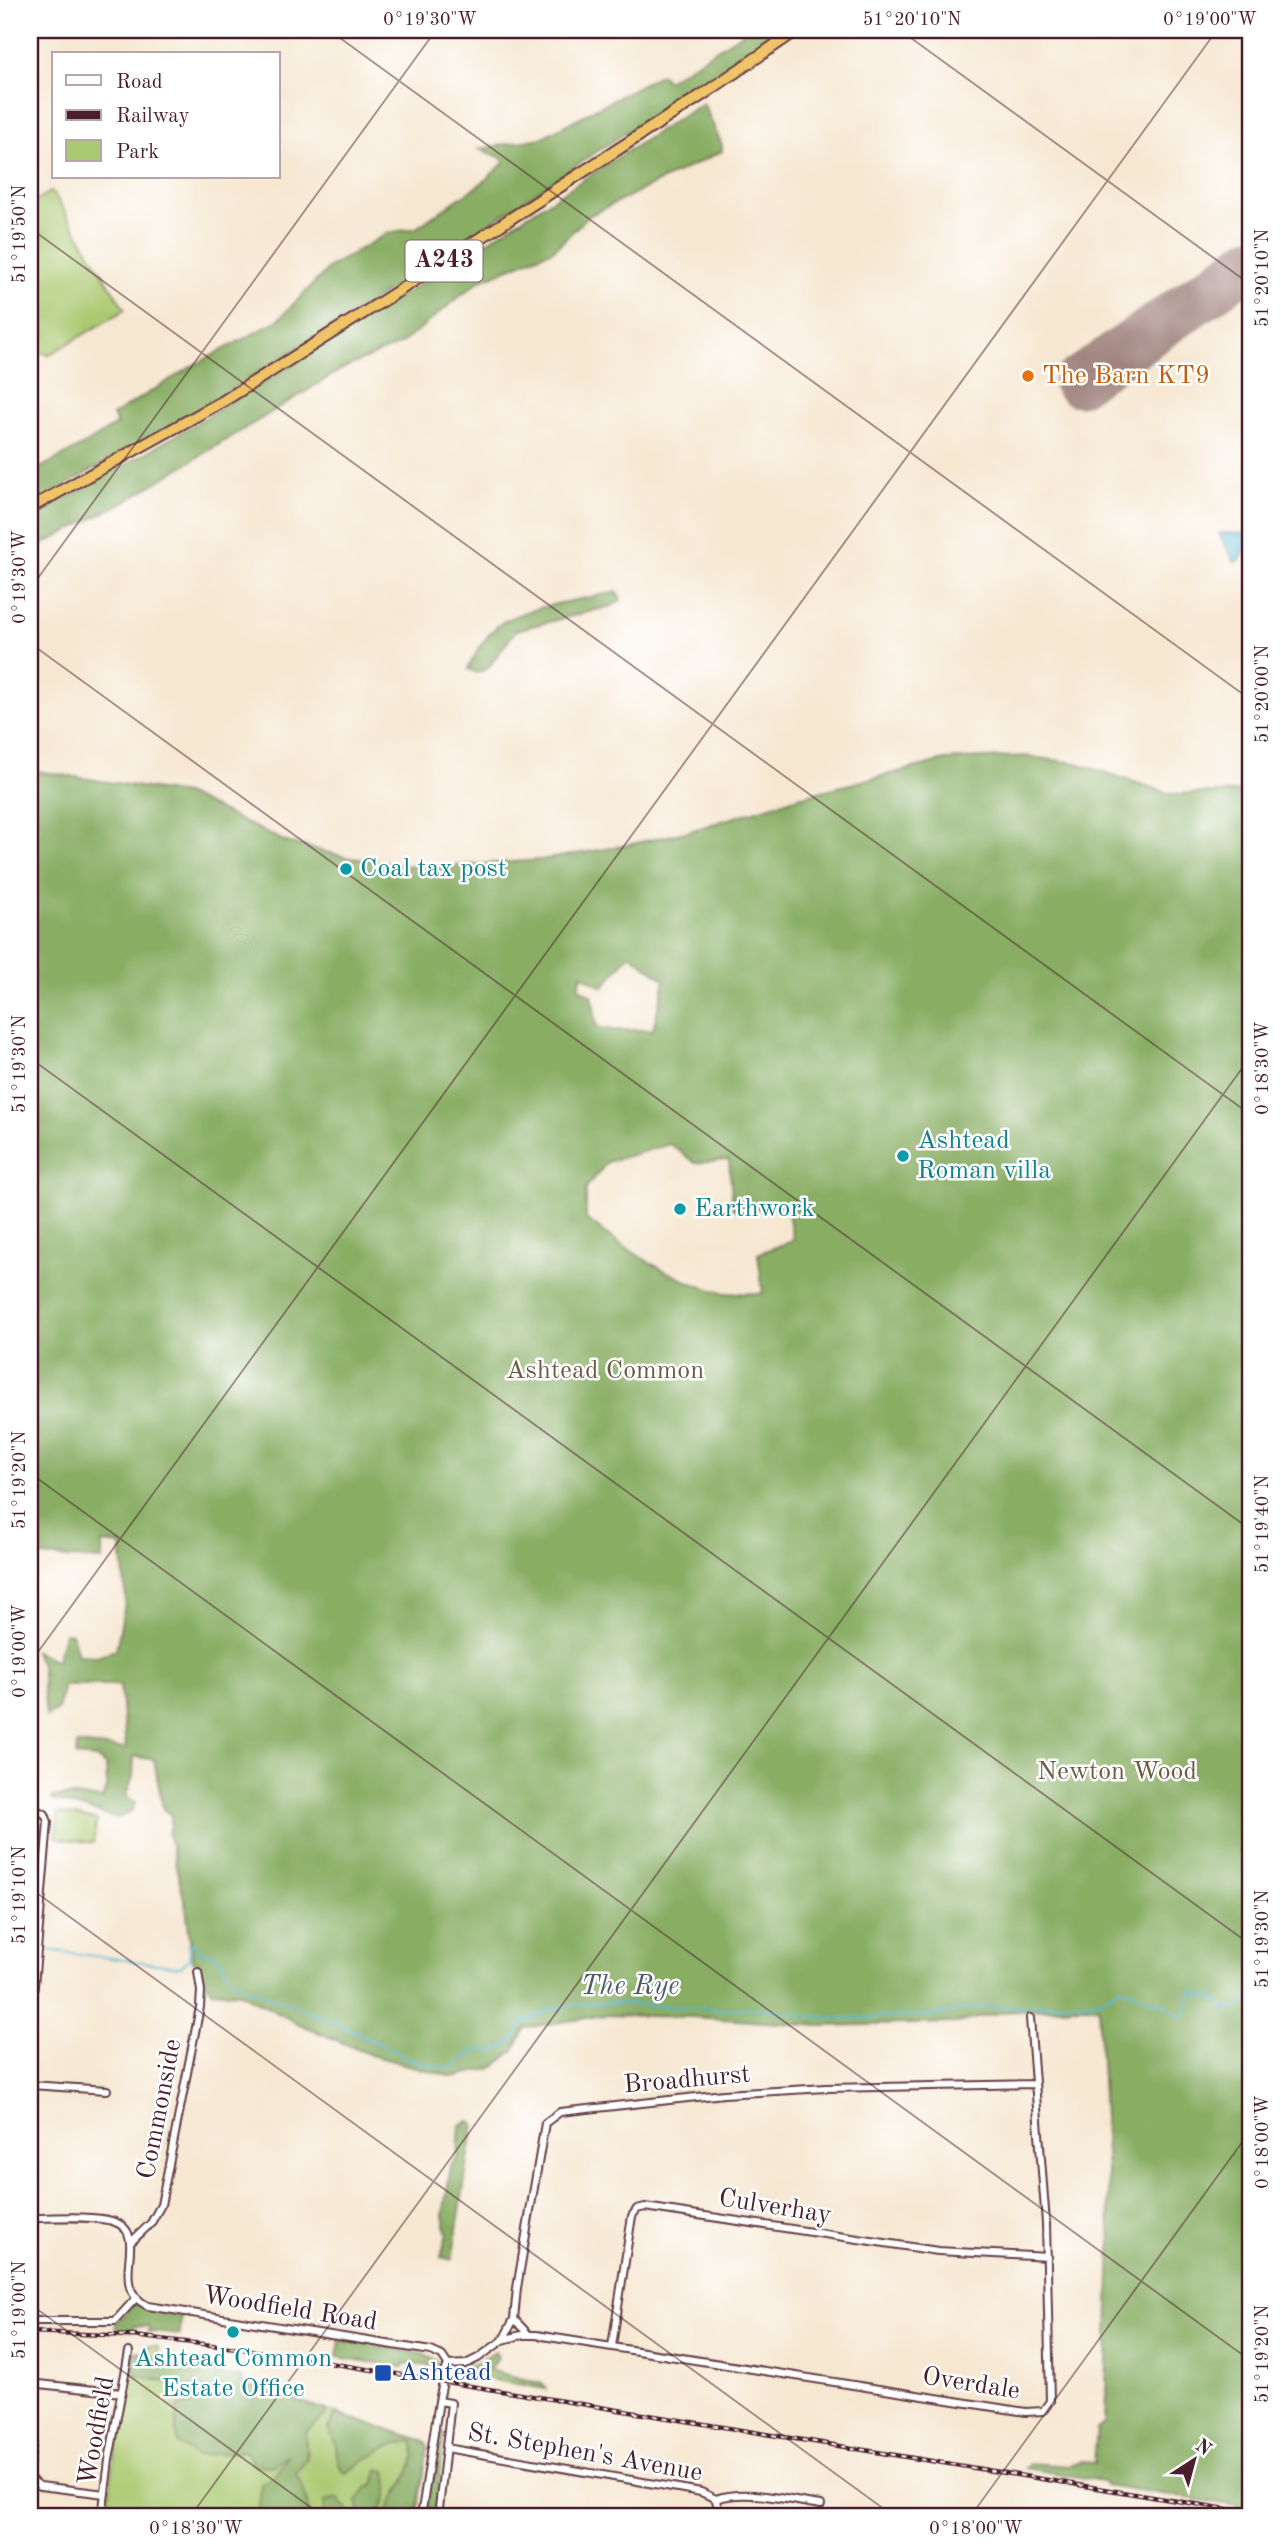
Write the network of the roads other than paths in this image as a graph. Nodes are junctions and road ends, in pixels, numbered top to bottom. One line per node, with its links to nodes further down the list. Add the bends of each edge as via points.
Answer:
1 (797, 30): 2 (highway, A243, via 225,400)
2 (30, 508)
3 (30, 1808): 6 (street, via 45,1814 48,1822)
4 (198, 1972): 11 (street, Commonside, via 200,2007 161,2205 151,2223)
5 (1030, 2018): 7 (street, Overdale)
6 (30, 2032)
7 (1035, 2084): 12 (street, Overdale); 14 (street, Broadhurst, via 724,2094 560,2112 545,2123)
8 (30, 2085): 9 (street)
9 (107, 2090)
10 (30, 2218): 11 (street, via 114,2221 127,2231)
11 (131, 2242): 13 (street, via 127,2272)
12 (1048, 2256): 18 (street, Culverhay, via 938,2251 645,2207 632,2216); 18 (street, Overdale, via 1050,2401 1036,2413)
13 (136, 2298): 15 (street, via 115,2321); 20 (street, Woodfield Road, via 154,2307 431,2351)
14 (514, 2319): 16 (street); 17 (street, Broadhurst)
15 (30, 2321)
16 (528, 2334): 17 (street, Overdale); 18 (street, Overdale)
17 (503, 2340): 20 (street, Broadhurst, via 466,2364)
18 (612, 2347)
19 (130, 2352): 22 (street, Woodfield)
20 (449, 2365): 23 (street)
21 (30, 2383): 22 (street)
22 (122, 2393): 29 (street, Woodfield)
23 (439, 2401): 25 (street, via 451,2403); 33 (street)
24 (33, 2441): 26 (street)
25 (446, 2448): 30 (street, St. Stephen's Avenue, via 701,2492); 34 (street)
26 (30, 2462)
27 (32, 2481): 28 (street); 29 (street, via 40,2486)
28 (30, 2490)
29 (105, 2494): 32 (street, Woodfield)
30 (716, 2499): 31 (street, St. Stephen's Avenue, via 745,2494); 35 (street, St. Stephen's Avenue)
31 (821, 2505)
32 (102, 2517)
33 (421, 2517)
34 (438, 2517)
35 (719, 2517)

